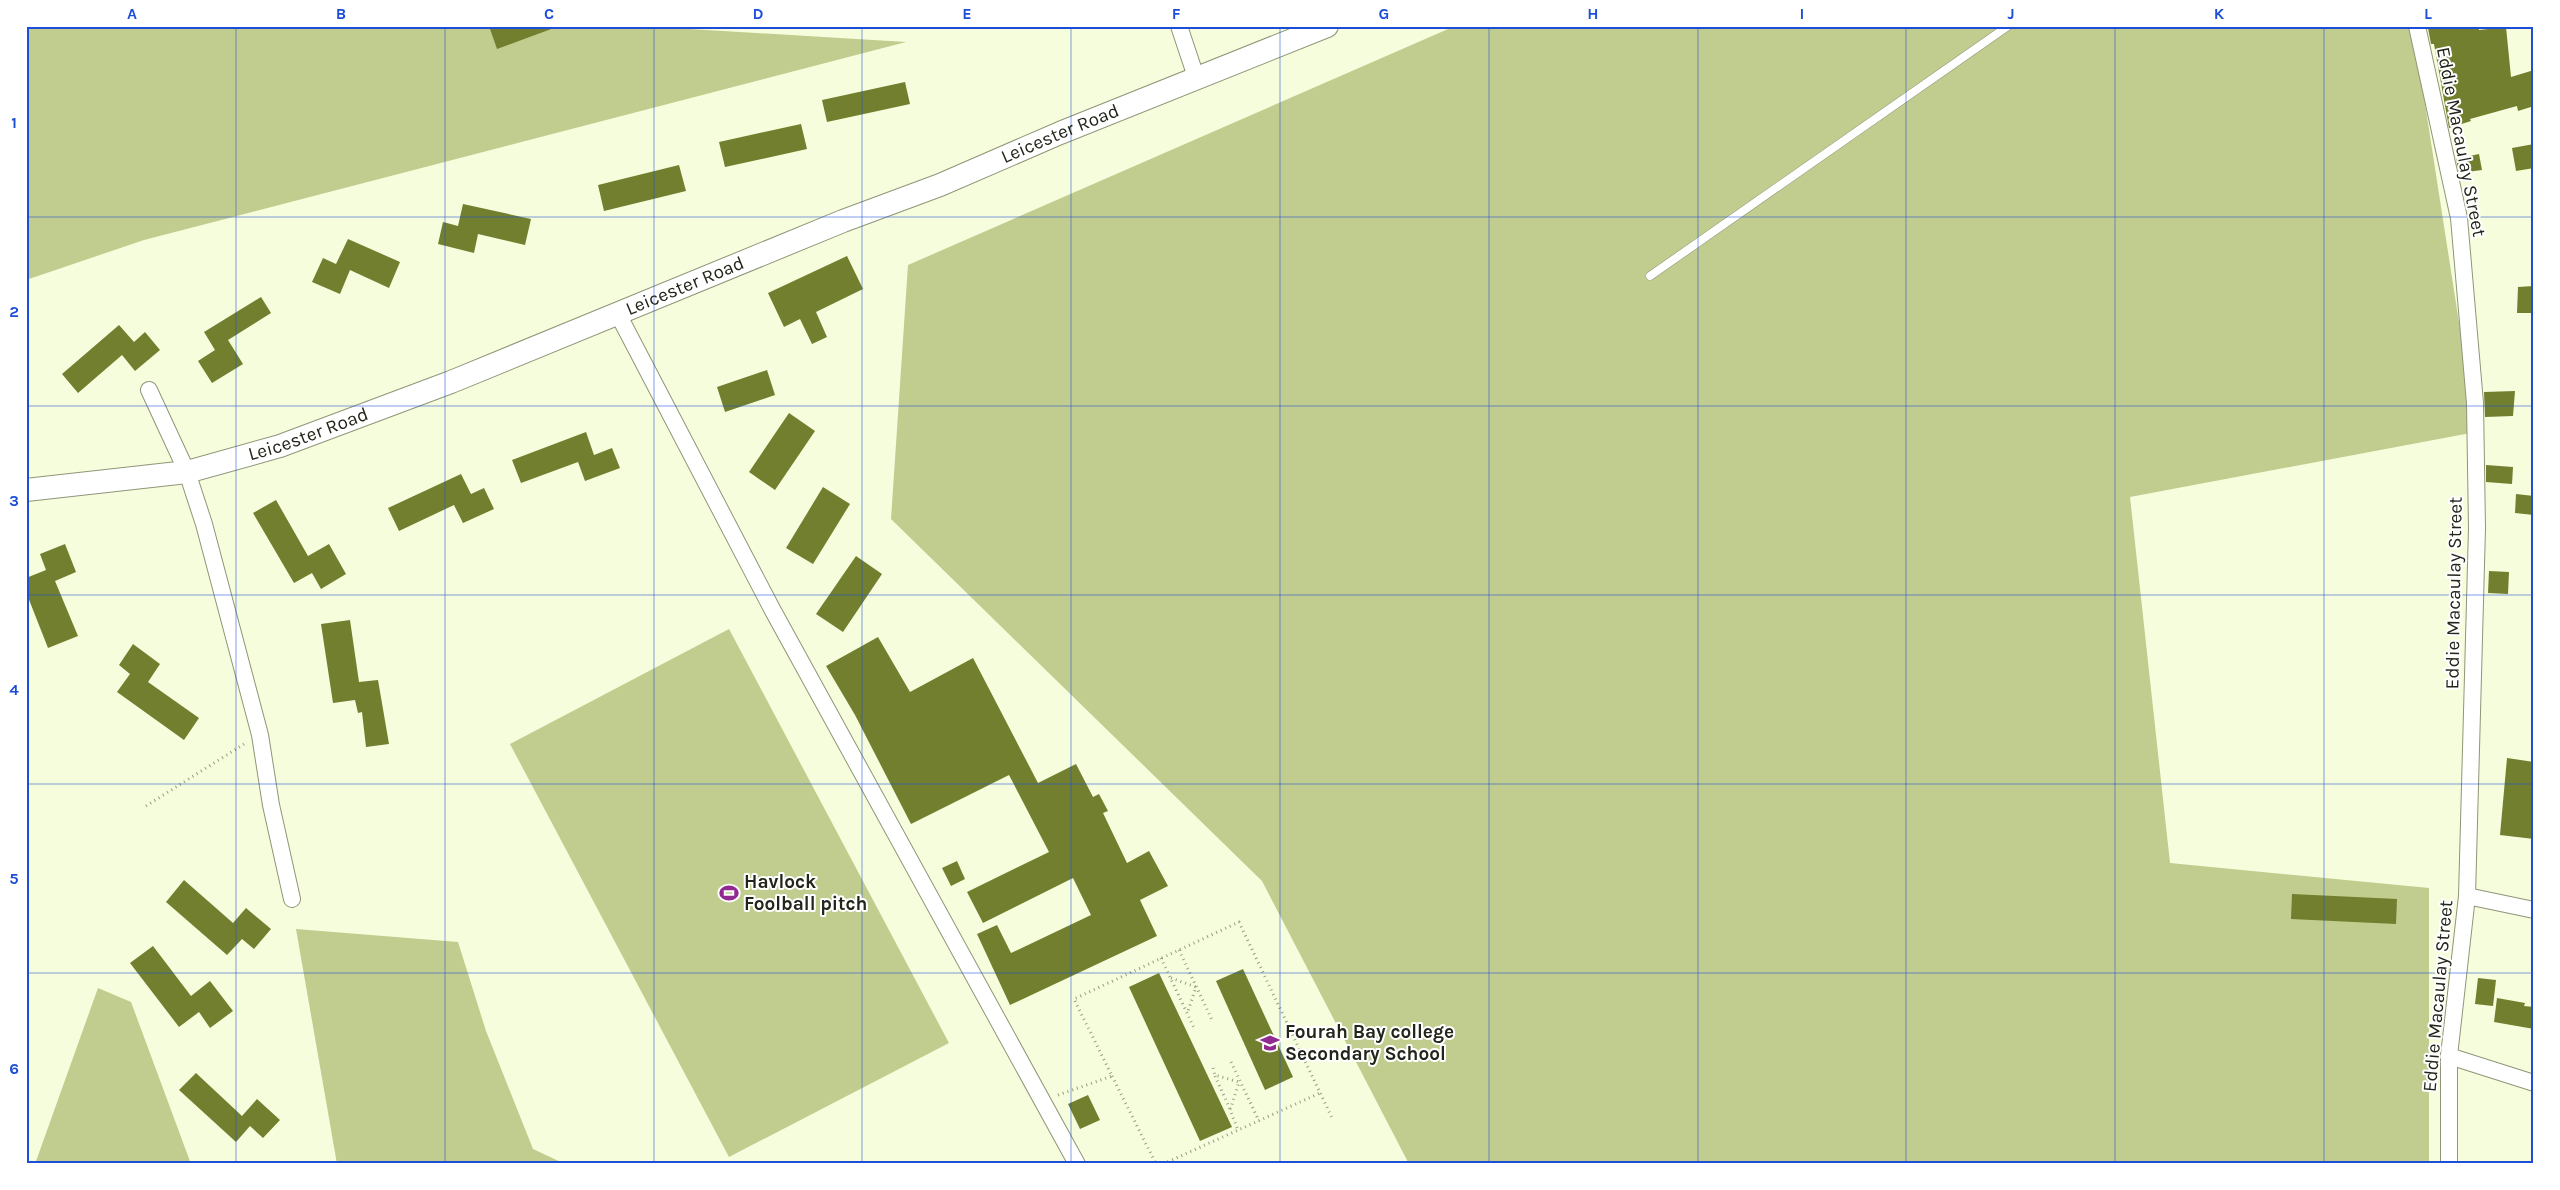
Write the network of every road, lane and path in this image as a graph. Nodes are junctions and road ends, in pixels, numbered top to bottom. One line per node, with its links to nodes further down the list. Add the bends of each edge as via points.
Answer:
1 (1179, 26): 6 (street)
2 (1327, 26): 5 (street, Leicester Road)
3 (2008, 26): 7 (lane)
4 (2417, 26): 14 (street, Eddie Macaulay Street, via 2459,218 2475,403 2477,528)
5 (1291, 33): 6 (street, Leicester Road)
6 (1197, 80): 8 (street, Leicester Road)
7 (1650, 276)
8 (618, 314): 10 (street, Leicester Road, via 326,430 229,462); 32 (street, via 772,609)
9 (149, 390): 10 (street)
10 (187, 472): 11 (street, Leicester Road); 12 (street)
11 (26, 490)
12 (260, 735): 13 (path, via 223,755); 15 (street, via 270,805)
13 (146, 806)
14 (2467, 896): 16 (street); 24 (street, Eddie Macaulay Street)
15 (292, 899)
16 (2534, 910)
17 (1179, 950): 18 (path); 20 (path); 31 (path, via 1239,922)
18 (1161, 958): 19 (path); 28 (path, via 1074,999)
19 (1171, 978): 20 (path); 21 (path)
20 (1196, 987): 21 (path); 22 (path)
21 (1187, 1014): 23 (path)
22 (1212, 1020)
23 (1195, 1030)
24 (2449, 1056): 30 (street); 40 (street, Eddie Macaulay Street)
25 (1231, 1062): 29 (path)
26 (1213, 1068): 27 (path)
27 (1215, 1075): 29 (path); 33 (path)
28 (1112, 1076): 32 (path); 38 (path)
29 (1239, 1082): 33 (path); 35 (path)
30 (2534, 1083)
31 (1320, 1093): 34 (path); 35 (path)
32 (1042, 1100): 37 (street)
33 (1230, 1110): 36 (path)
34 (1333, 1120)
35 (1259, 1121): 36 (path)
36 (1238, 1130): 39 (path)
37 (1077, 1164)
38 (1156, 1164)
39 (1163, 1164)
40 (2449, 1164)

